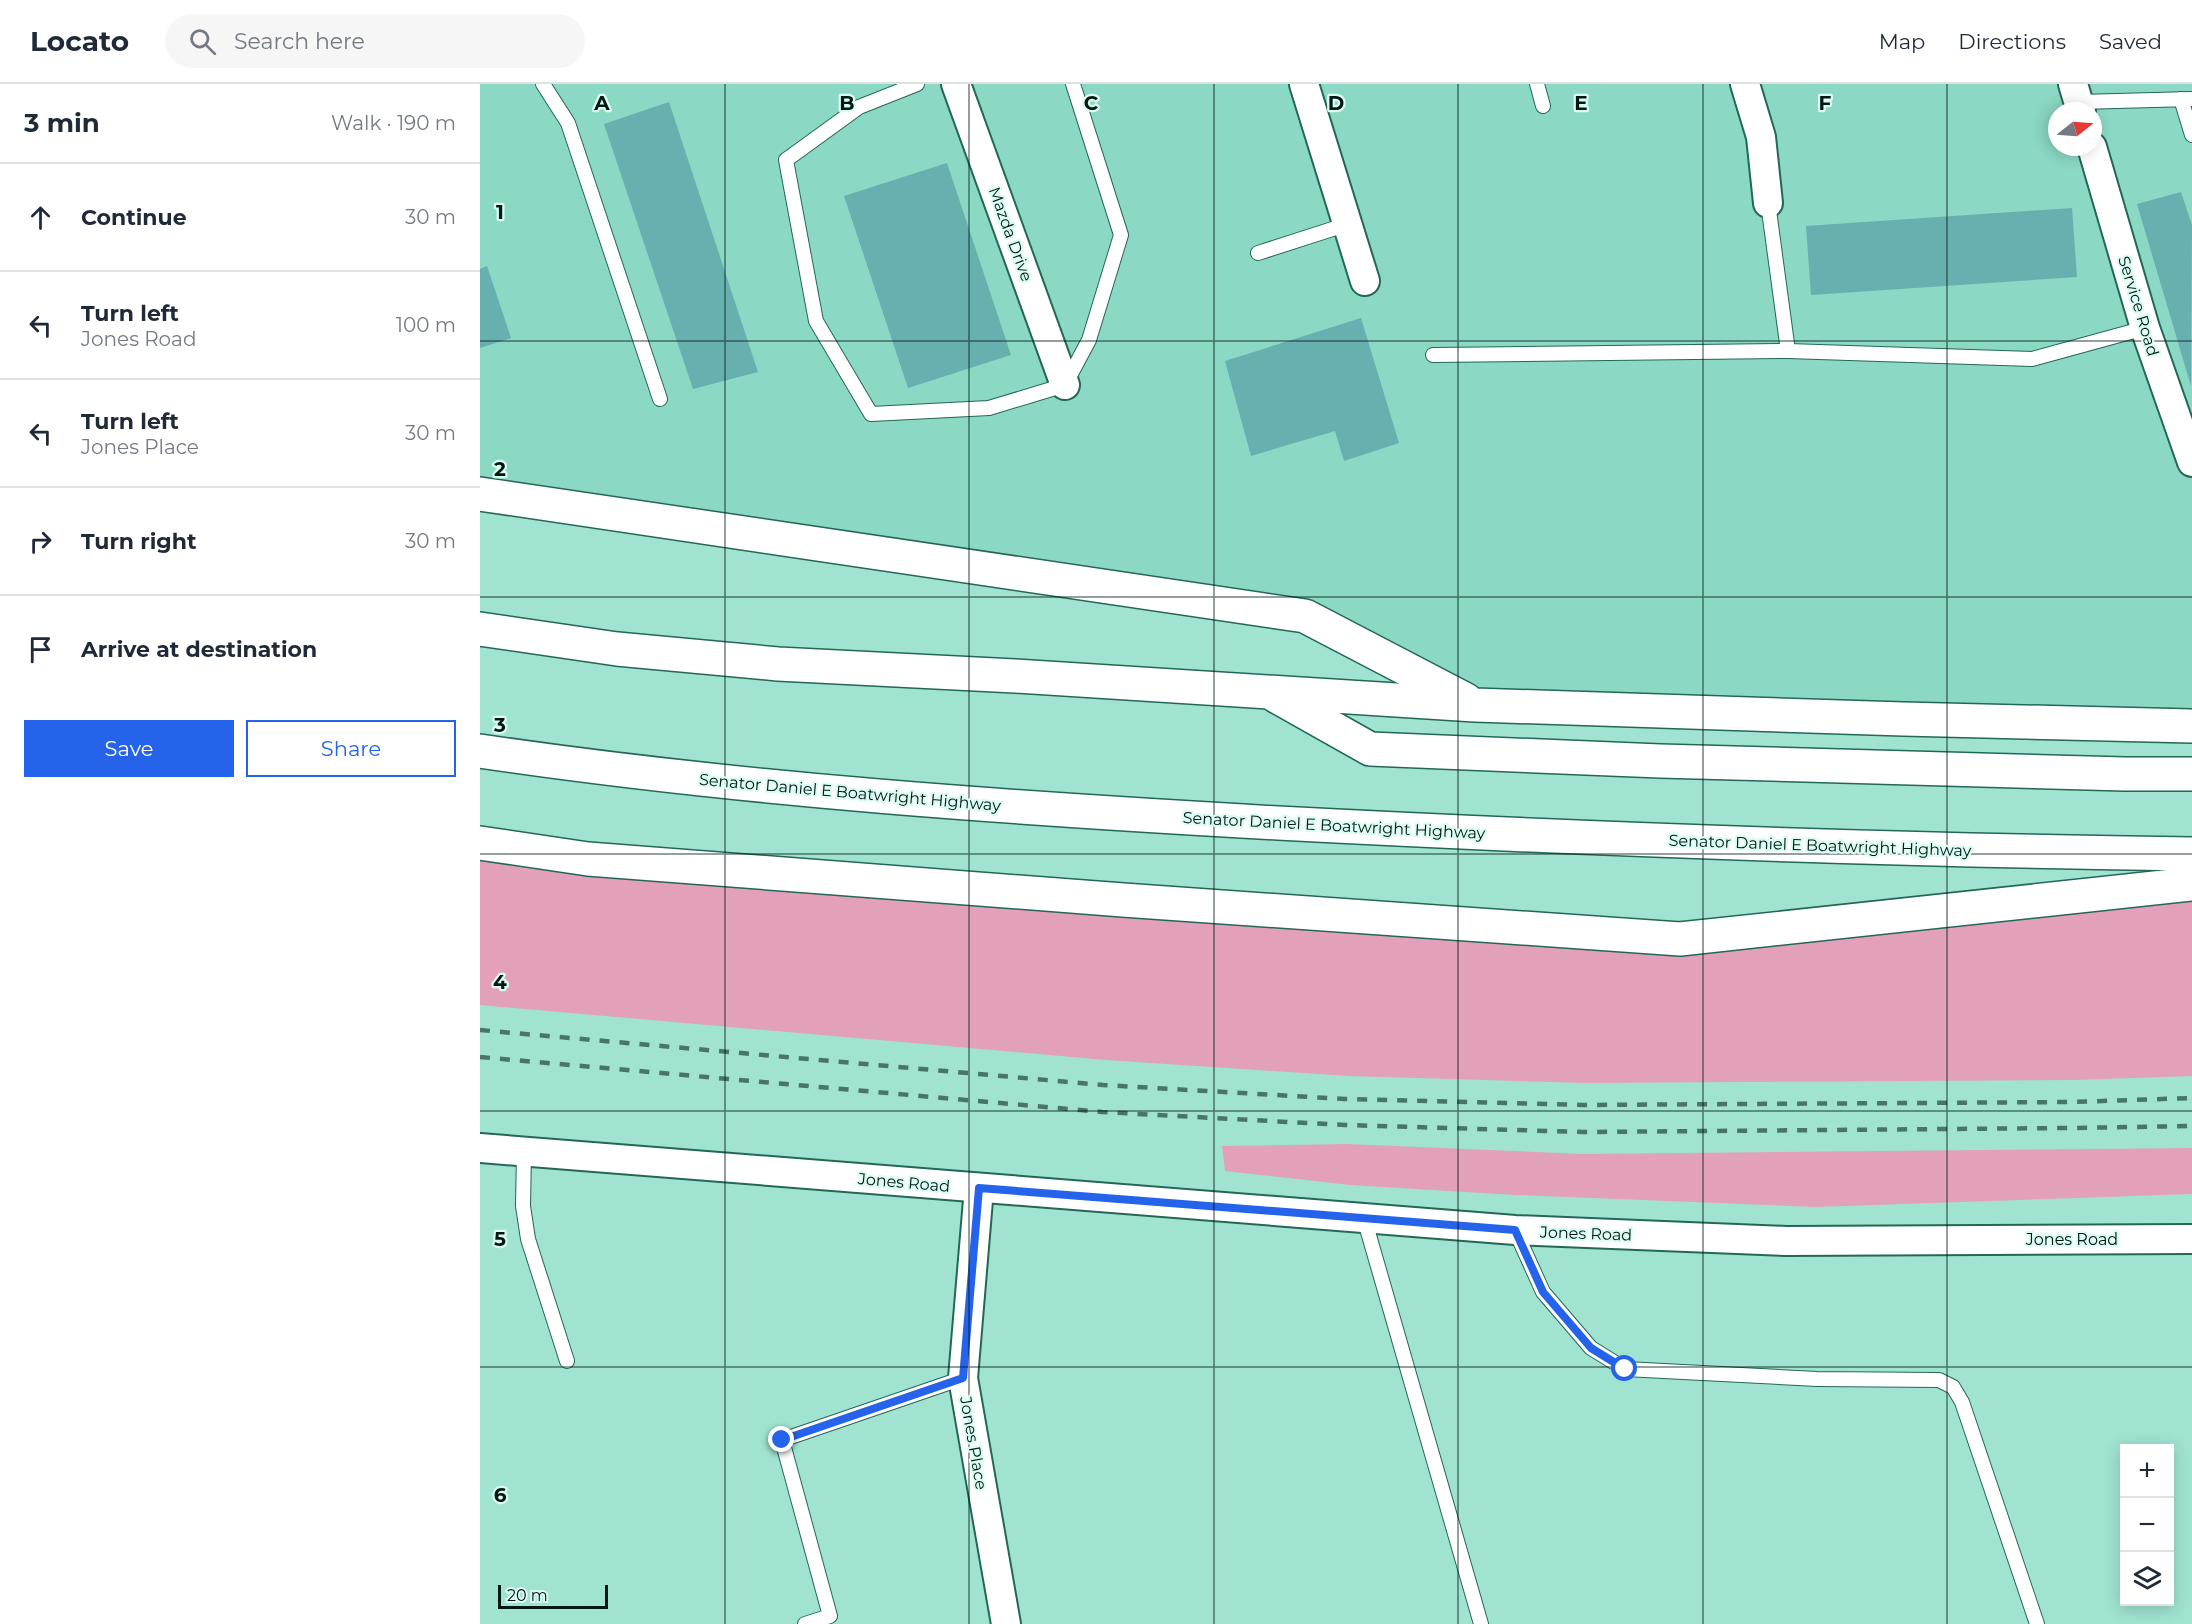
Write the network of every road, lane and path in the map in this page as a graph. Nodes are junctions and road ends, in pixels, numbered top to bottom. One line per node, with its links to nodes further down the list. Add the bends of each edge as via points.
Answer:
1 (543, 84): 21 (lane, via 568,123)
2 (917, 84): 20 (lane, via 859,107 786,160 816,321 871,414 989,408)
3 (956, 84): 20 (street, Mazda Drive)
4 (1073, 84): 20 (lane, via 1121,235 1089,340)
5 (1304, 84): 14 (street)
6 (1537, 84): 10 (lane)
7 (1745, 84): 13 (street, via 1761,136)
8 (2078, 99): 9 (lane)
9 (2186, 99): 11 (lane)
10 (1544, 106)
11 (2192, 135)
12 (2095, 156): 17 (street, Service Road)
13 (1768, 203): 18 (lane)
14 (1348, 224): 15 (lane); 16 (street)
15 (1258, 254)
16 (1365, 281)
17 (2145, 328): 18 (lane, via 2032,359); 22 (street, Service Road)
18 (1788, 351): 19 (lane)
19 (1433, 355)
20 (1065, 385)
21 (660, 399)
22 (2192, 462)
23 (480, 494): 26 (highway, via 1305,616)
24 (480, 629): 25 (highway, via 617,649 767,663)
25 (1270, 693): 26 (highway); 29 (highway, via 1370,749 1660,761)
26 (1475, 705): 27 (highway)
27 (2192, 726)
28 (480, 751): 31 (highway, Senator Daniel E Boatwright Highway, via 625,772 793,789 1191,818 1814,846)
29 (2192, 774)
30 (480, 843): 32 (highway, via 588,859 1680,939)
31 (2192, 854)
32 (2192, 884)
33 (480, 1148): 34 (street, Jones Road)
34 (524, 1152): 35 (street, Jones Road); 39 (lane, via 523,1206 528,1239)
35 (979, 1188): 36 (street, Jones Road); 40 (street, Jones Place)
36 (1364, 1218): 37 (street, Jones Road); 43 (lane)
37 (1515, 1230): 38 (street, Jones Road, via 1786,1240); 44 (lane, via 1543,1292 1591,1348 1625,1369 1817,1379 1939,1380 1953,1387 1962,1402)
38 (2192, 1239)
39 (567, 1361)
40 (963, 1378): 41 (lane, via 782,1440 830,1616); 42 (street, Jones Place)
41 (805, 1624)
42 (1006, 1624)
43 (1481, 1624)
44 (2037, 1624)

